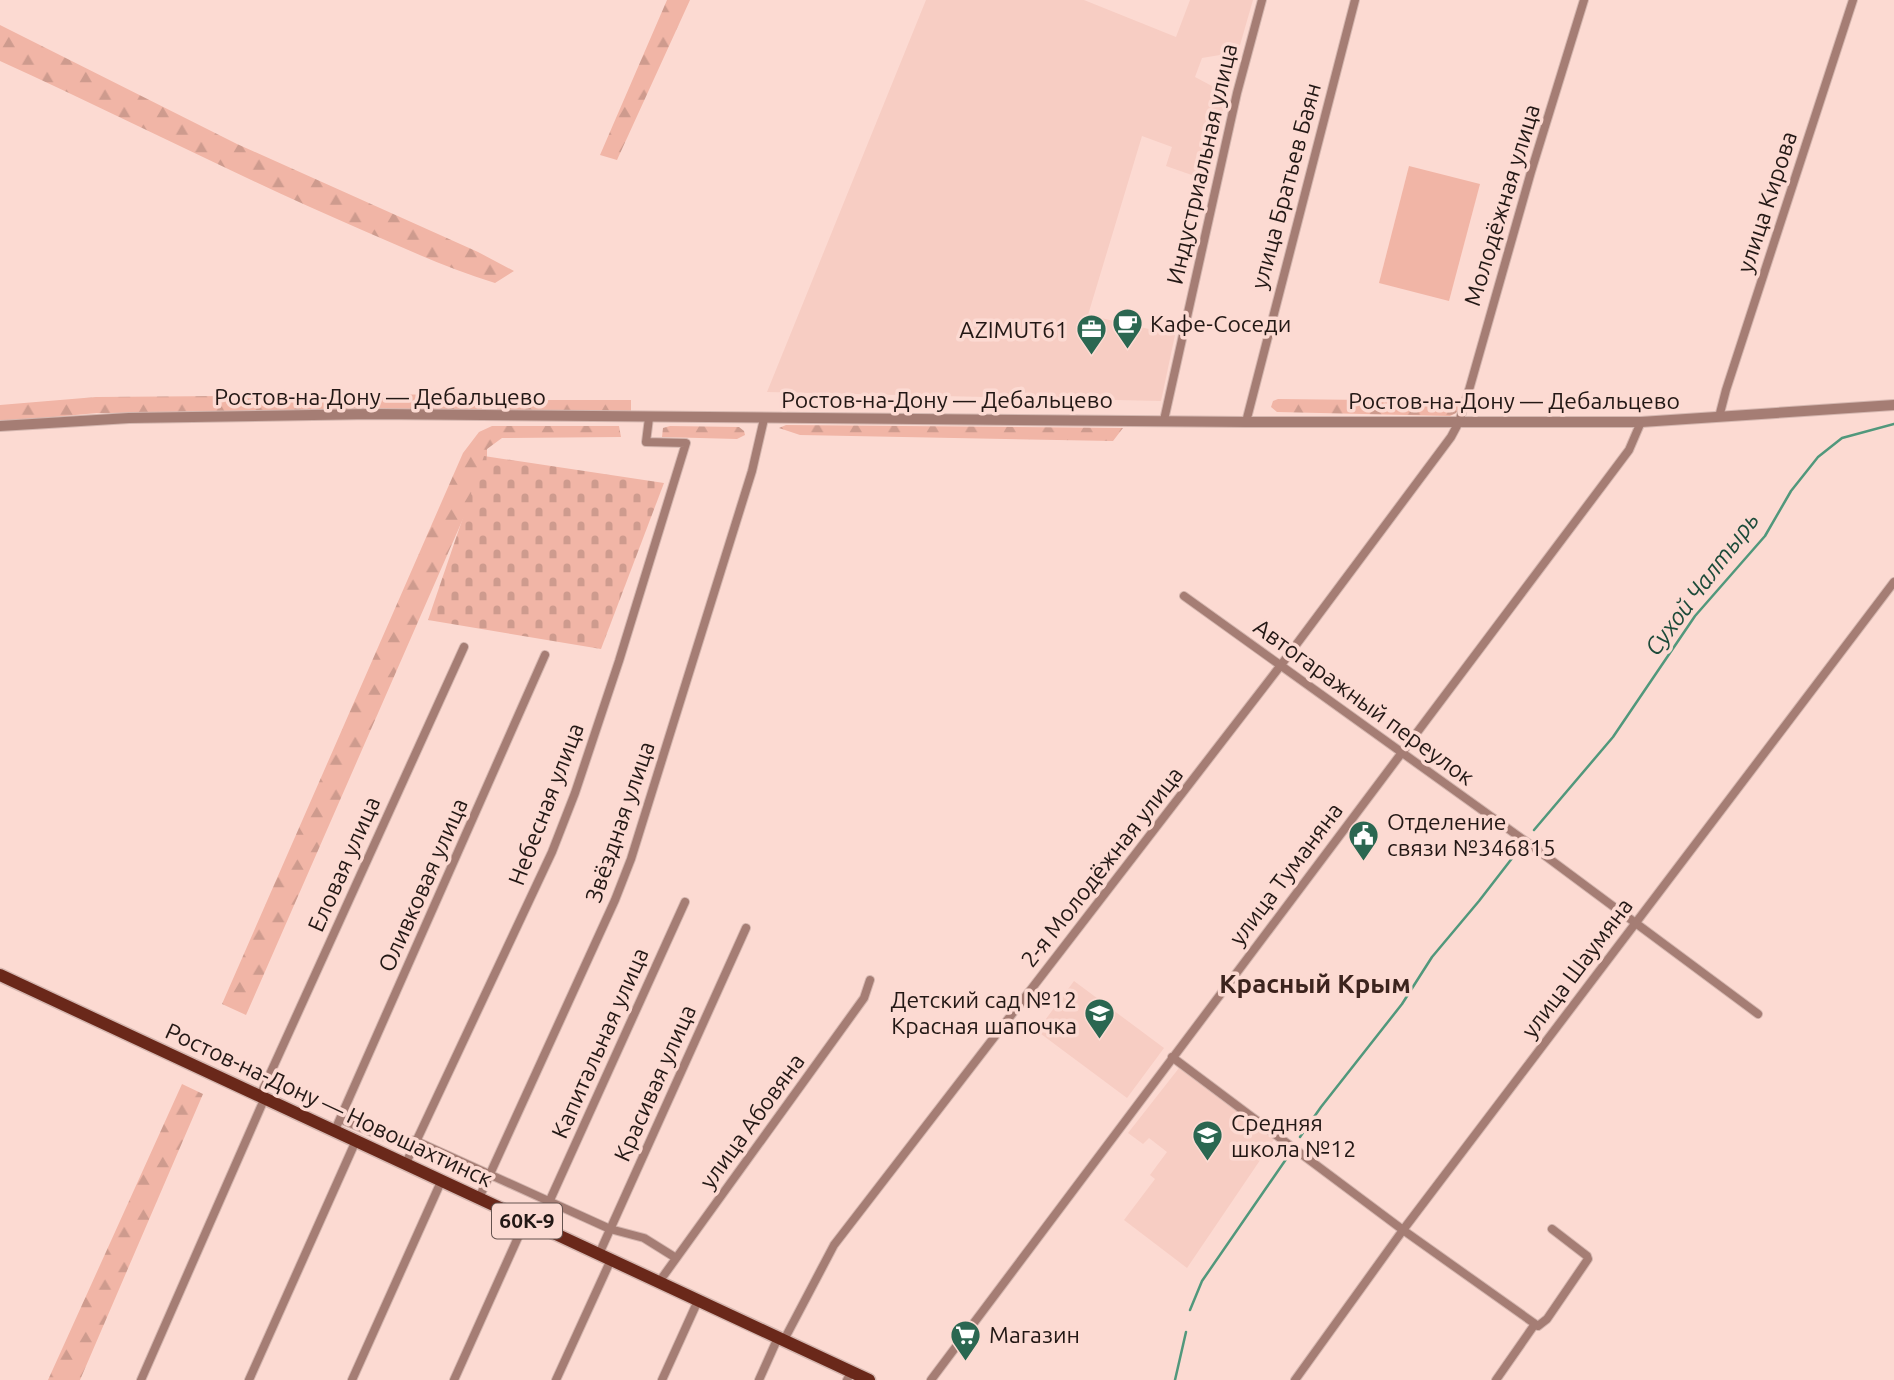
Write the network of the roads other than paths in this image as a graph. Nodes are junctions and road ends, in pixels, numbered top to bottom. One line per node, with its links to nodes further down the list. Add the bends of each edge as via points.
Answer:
1 (1262, 0): 9 (street, Индустриальная улица)
2 (1355, 0): 10 (street, улица Братьев Баян)
3 (1584, 0): 11 (street, Молодёжная улица)
4 (1853, 0): 6 (street, улица Кирова)
5 (1894, 405): 6 (street, Ростов-на-Дону — Дебальцево)
6 (1720, 417): 12 (street, Ростов-на-Дону — Дебальцево)
7 (649, 418): 8 (street, Ростов-на-Дону — Дебальцево); 13 (street, Ростов-на-Дону — Дебальцево, via 372,414 129,418); 29 (street, Небесная улица, via 646,442 686,443 619,661 552,852)
8 (764, 419): 9 (street, Ростов-на-Дону — Дебальцево); 32 (street, Звёздная улица, via 760,445 631,859)
9 (1164, 420): 10 (street, Ростов-на-Дону — Дебальцево)
10 (1246, 422): 11 (street, Ростов-на-Дону — Дебальцево)
11 (1459, 422): 12 (street, Ростов-на-Дону — Дебальцево); 18 (street, 2-я Молодёжная улица, via 1437,458)
12 (1641, 422): 19 (street, улица Туманяна, via 1629,450)
13 (0, 426)
14 (1894, 582): 21 (street, улица Шаумяна)
15 (1184, 596): 18 (street, Автогаражный переулок)
16 (464, 647): 27 (street, Еловая улица)
17 (545, 655): 28 (street, Оливковая улица)
18 (1281, 665): 19 (street, Автогаражный переулок); 45 (street, 2-я Молодёжная улица, via 834,1245)
19 (1402, 752): 21 (street, Автогаражный переулок); 26 (street, улица Туманяна)
20 (685, 902): 35 (street, Капитальная улица)
21 (1636, 923): 25 (street, Автогаражный переулок); 39 (street, улица Шаумяна)
22 (746, 928): 37 (street, Красивая улица)
23 (0, 978): 27 (main road, Ростов-на-Дону — Новошахтинск / 60К-9)
24 (870, 980): 40 (street, улица Абовяна, via 864,998)
25 (1758, 1014)
26 (1172, 1056): 39 (street); 55 (street, улица Туманяна)
27 (262, 1099): 28 (main road, Ростов-на-Дону — Новошахтинск / 60К-9); 30 (main road, Ростов-на-Дону — Новошахтинск / 60К-9); 47 (street, Еловая улица)
28 (338, 1124): 29 (street); 31 (main road, Ростов-на-Дону — Новошахтинск / 60К-9)
29 (416, 1141): 31 (street, Небесная улица); 32 (street)
30 (354, 1145): 33 (main road, Ростов-на-Дону — Новошахтинск / 60К-9); 48 (street)
31 (406, 1163): 34 (main road, Ростов-на-Дону — Новошахтинск / 60К-9)
32 (490, 1176): 34 (street, Звёздная улица); 35 (street)
33 (440, 1184): 36 (main road, Ростов-на-Дону — Новошахтинск / 60К-9); 49 (street)
34 (480, 1198): 41 (main road, Ростов-на-Дону — Новошахтинск / 60К-9)
35 (550, 1200): 37 (street)
36 (524, 1224): 41 (main road, Ростов-на-Дону — Новошахтинск / 60К-9); 50 (street)
37 (610, 1229): 40 (street, via 645,1238); 41 (street, Красивая улица)
38 (1552, 1229): 44 (street, via 1588,1259 1547,1320)
39 (1403, 1230): 44 (street); 56 (street, улица Шаумяна)
40 (676, 1258): 42 (street, улица Абовяна)
41 (604, 1259): 42 (main road, Ростов-на-Дону — Новошахтинск / 60К-9); 43 (main road, Ростов-на-Дону — Новошахтинск / 60К-9); 51 (street, Красивая улица)
42 (659, 1282): 45 (main road, Ростов-на-Дону — Новошахтинск / 60К-9)
43 (696, 1305): 45 (main road, Ростов-на-Дону — Новошахтинск / 60К-9); 52 (street)
44 (1535, 1324): 57 (street)
45 (780, 1341): 46 (main road, Ростов-на-Дону — Новошахтинск / 60К-9); 53 (street, 2-я Молодёжная улица); 54 (main road, Ростов-на-Дону — Новошахтинск / 60К-9)
46 (849, 1379)
47 (141, 1380)
48 (249, 1380)
49 (352, 1380)
50 (454, 1380)
51 (556, 1380)
52 (662, 1380)
53 (759, 1380)
54 (869, 1380)
55 (931, 1380)
56 (1295, 1380)
57 (1496, 1380)

